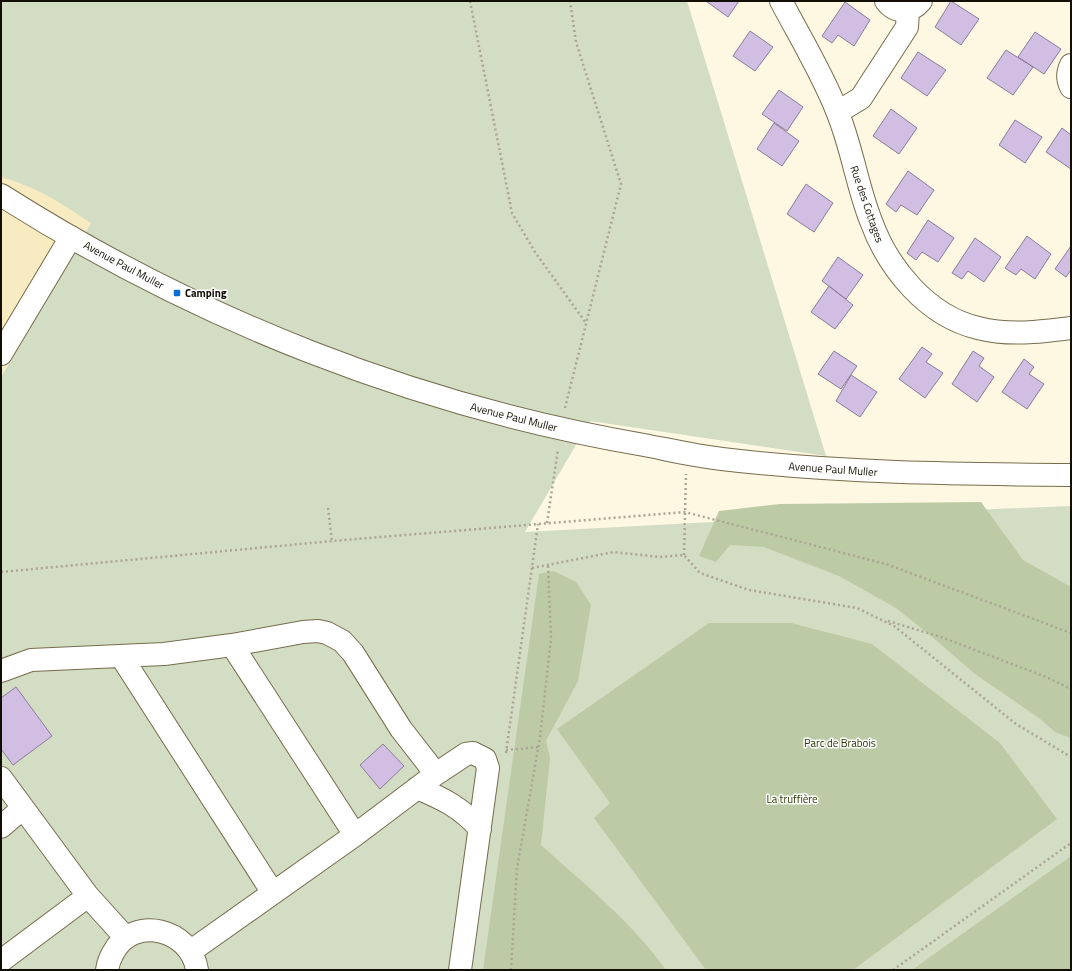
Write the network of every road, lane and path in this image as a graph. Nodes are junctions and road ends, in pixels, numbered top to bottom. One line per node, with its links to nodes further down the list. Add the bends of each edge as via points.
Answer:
1 (470, 1): 11 (path, via 512,214 535,252)
2 (570, 1): 11 (path, via 576,42 621,184)
3 (781, 1): 8 (main road, Rue des Cottages)
4 (886, 1): 5 (main road, via 898,10)
5 (914, 6): 8 (main road, via 907,27 861,98)
6 (1071, 65): 7 (main road, via 1067,73)
7 (1071, 87)
8 (838, 112): 12 (main road, Rue des Cottages, via 879,242 889,261 916,293 957,321 977,328 1019,333)
9 (1, 195): 10 (main road, Avenue Paul Muller)
10 (71, 237): 13 (main road); 14 (main road, Avenue Paul Muller, via 177,294 296,346 393,382 479,409)
11 (586, 323): 14 (path)
12 (1071, 328)
13 (1, 354)
14 (562, 423): 15 (main road, Avenue Paul Muller); 19 (path)
15 (687, 453): 16 (main road, Avenue Paul Muller, via 808,468 929,474); 18 (path)
16 (1071, 474)
17 (328, 508): 21 (path)
18 (685, 512): 19 (path); 22 (path); 27 (path, via 886,564)
19 (547, 523): 20 (path)
20 (538, 524): 21 (path); 24 (path)
21 (332, 541): 25 (path)
22 (684, 555): 23 (path, via 660,557 614,552); 26 (path, via 700,573 749,590 857,608)
23 (548, 565): 24 (path); 32 (path, via 551,638)
24 (532, 568): 33 (path)
25 (1, 572)
26 (882, 620): 31 (path, via 942,637); 35 (path, via 894,626 1016,724)
27 (1071, 633)
28 (232, 646): 29 (main road); 36 (main road, via 318,631 342,641 353,653 401,729); 42 (main road)
29 (121, 656): 30 (main road, via 31,660); 44 (main road)
30 (1, 671)
31 (1071, 689)
32 (539, 748): 33 (path); 51 (path, via 517,868)
33 (506, 750): 34 (path)
34 (505, 757)
35 (1071, 757)
36 (436, 774): 38 (main road); 41 (main road, via 466,754 473,753 485,759 488,768)
37 (1, 778): 39 (main road)
38 (417, 788): 41 (main road, via 467,814); 42 (main road)
39 (24, 808): 40 (main road); 45 (main road)
40 (1, 827)
41 (480, 829): 50 (main road)
42 (355, 835): 44 (main road)
43 (1071, 843): 52 (path)
44 (273, 893): 47 (main road)
45 (88, 896): 46 (main road); 48 (main road)
46 (126, 938): 47 (main road, via 137,932 161,931 182,941); 49 (main road, via 113,952)
47 (194, 960)
48 (1, 961)
49 (107, 970)
50 (460, 970)
51 (512, 970)
52 (893, 970)

